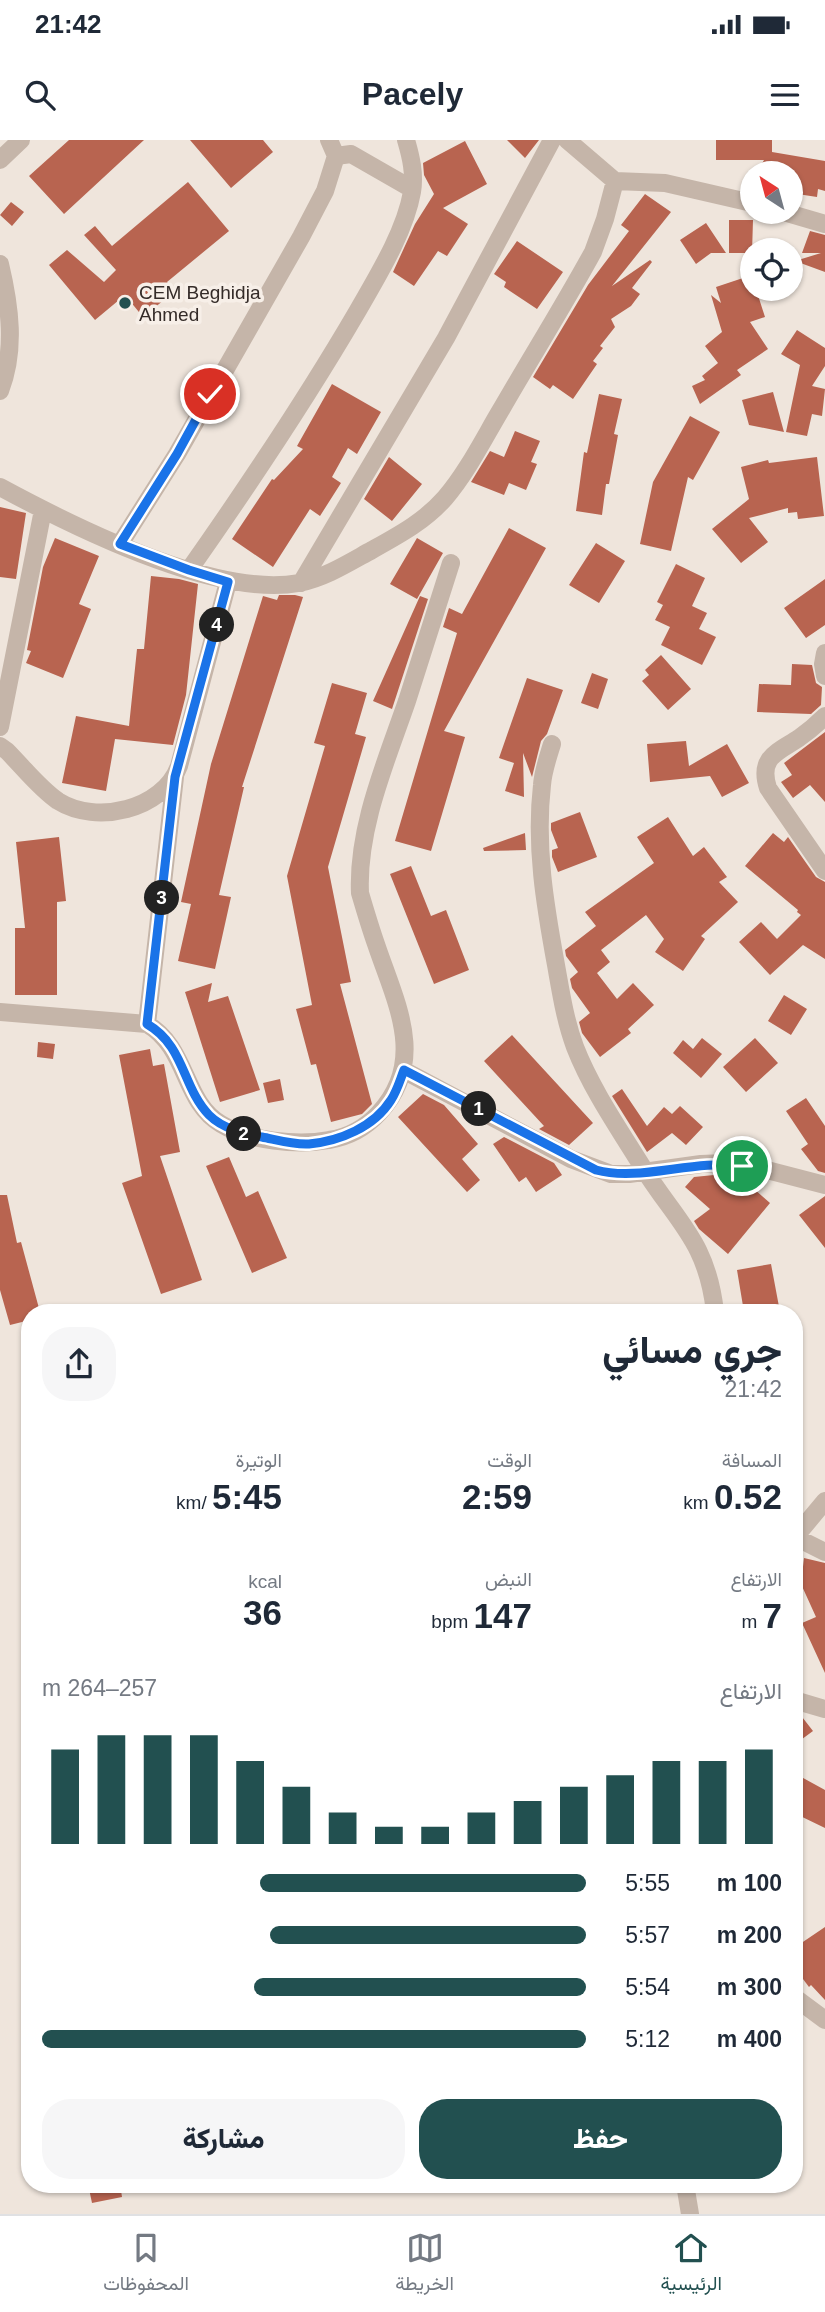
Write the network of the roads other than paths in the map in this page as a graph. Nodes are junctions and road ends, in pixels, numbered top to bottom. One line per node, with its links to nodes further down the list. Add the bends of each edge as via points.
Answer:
1 (21, 140): 6 (street)
2 (406, 140): 8 (street, via 414,174)
3 (552, 140): 20 (street, via 446,338)
4 (567, 140): 7 (street)
5 (332, 148): 8 (street); 16 (street, via 325,191 301,237)
6 (0, 160)
7 (615, 181): 9 (street, via 665,183); 20 (street, via 593,252 460,478 430,513 409,529)
8 (412, 189): 18 (street, via 392,246 344,334)
9 (740, 200)
10 (803, 218): 11 (street)
11 (825, 224)
12 (0, 264): 13 (street, via 11,337)
13 (0, 391)
14 (0, 487): 15 (street)
15 (43, 510): 16 (street); 24 (street)
16 (120, 544): 18 (street)
17 (450, 563): 31 (street, via 377,792 359,873 360,893 404,1029)
18 (189, 570): 19 (street)
19 (228, 582): 20 (street); 27 (street)
20 (301, 583)
21 (825, 653): 22 (street)
22 (825, 676)
23 (825, 716): 28 (street, via 772,755 765,777)
24 (0, 727)
25 (552, 744): 32 (street, via 542,784 540,865 565,1018 576,1050)
26 (0, 746): 27 (street, via 57,800 88,812 123,810 141,803)
27 (175, 777): 30 (street)
28 (825, 871)
29 (0, 1012): 30 (street)
30 (147, 1024): 31 (street, via 173,1047 201,1107 211,1118 241,1133 280,1141 308,1144 358,1130 391,1100)
31 (404, 1070): 32 (street, via 596,1170 611,1174)
32 (644, 1171): 33 (street, via 725,1163); 34 (street, via 703,1258)
33 (825, 1185)
34 (714, 1304)
35 (825, 1501): 36 (street)
36 (803, 1527)
37 (803, 1541): 38 (street)
38 (825, 1552)
39 (803, 1703): 40 (street)
40 (825, 1709)
41 (803, 2004): 42 (street)
42 (825, 2020)
43 (686, 2193): 44 (street)
44 (690, 2214)

